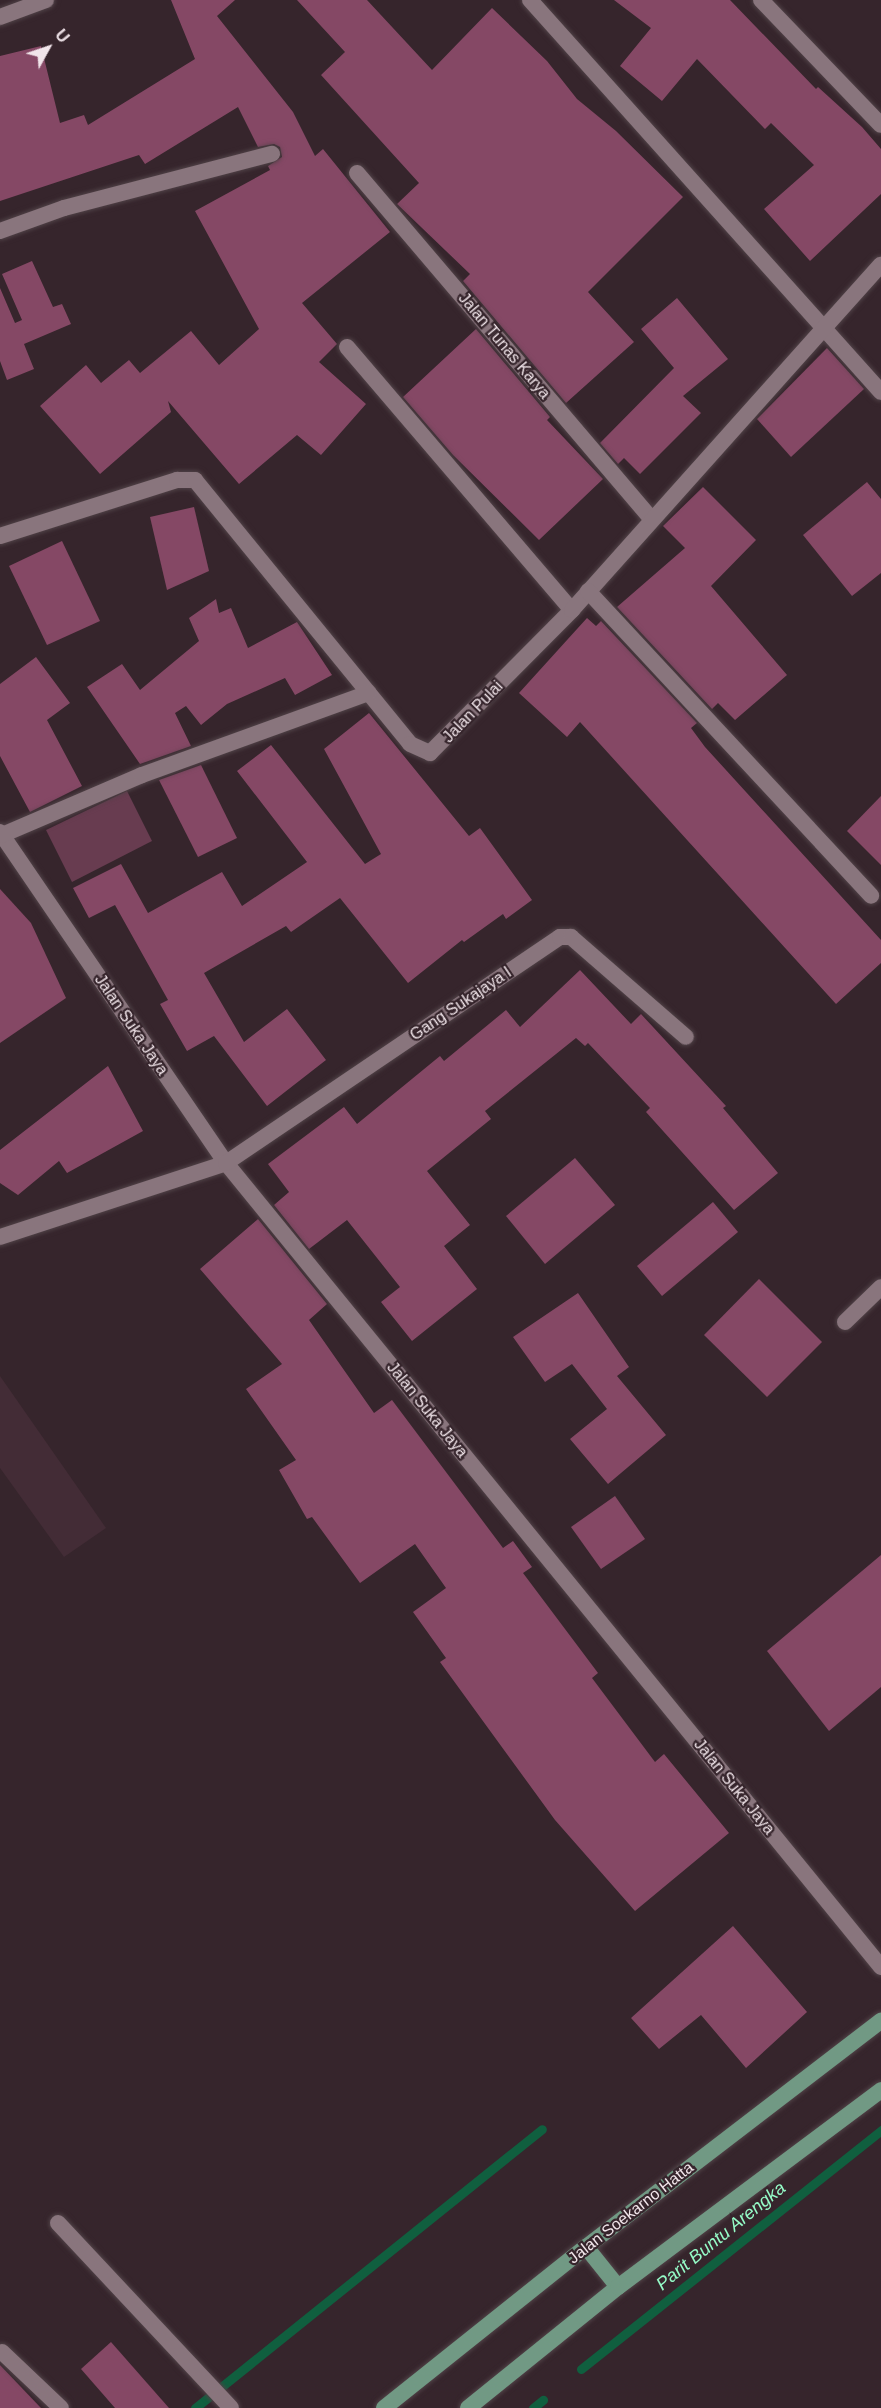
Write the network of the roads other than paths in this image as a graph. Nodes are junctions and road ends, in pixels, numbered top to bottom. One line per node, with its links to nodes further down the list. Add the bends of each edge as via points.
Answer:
1 (46, 0): 4 (street)
2 (530, 0): 10 (street)
3 (761, 0): 5 (street)
4 (0, 17)
5 (881, 125)
6 (272, 154): 8 (street, via 64,208)
7 (357, 173): 13 (street, Jalan Tunas Karya)
8 (0, 231)
9 (881, 265): 10 (street, Jalan Pulai)
10 (825, 330): 12 (street); 13 (street, Jalan Pulai)
11 (347, 347): 16 (street)
12 (881, 392)
13 (651, 519): 15 (street, Jalan Pulai)
14 (0, 536): 17 (street, Jalan Pulai, via 177,480 195,480)
15 (588, 591): 16 (street, Jalan Pulai); 19 (street)
16 (572, 610): 17 (street, Jalan Pulai, via 430,753 410,744)
17 (369, 693): 18 (street, via 142,775)
18 (1, 834): 21 (street, Jalan Suka Jaya)
19 (871, 896)
20 (686, 1037): 21 (street, Gang Sukajaya I, via 571,937 560,936)
21 (226, 1163): 22 (street, Gang Sukajaya I); 25 (street, Jalan Suka Jaya)
22 (0, 1237)
23 (881, 1287): 24 (street)
24 (845, 1322)
25 (881, 1967)
26 (881, 2021): 29 (main road, Jalan Soekarno Hatta)
27 (881, 2090): 30 (main road)
28 (58, 2223): 33 (street)
29 (586, 2247): 30 (main road); 34 (main road, Jalan Soekarno Hatta)
30 (618, 2287): 35 (main road)
31 (2, 2352): 32 (street)
32 (61, 2408)
33 (231, 2408)
34 (384, 2408)
35 (468, 2408)

